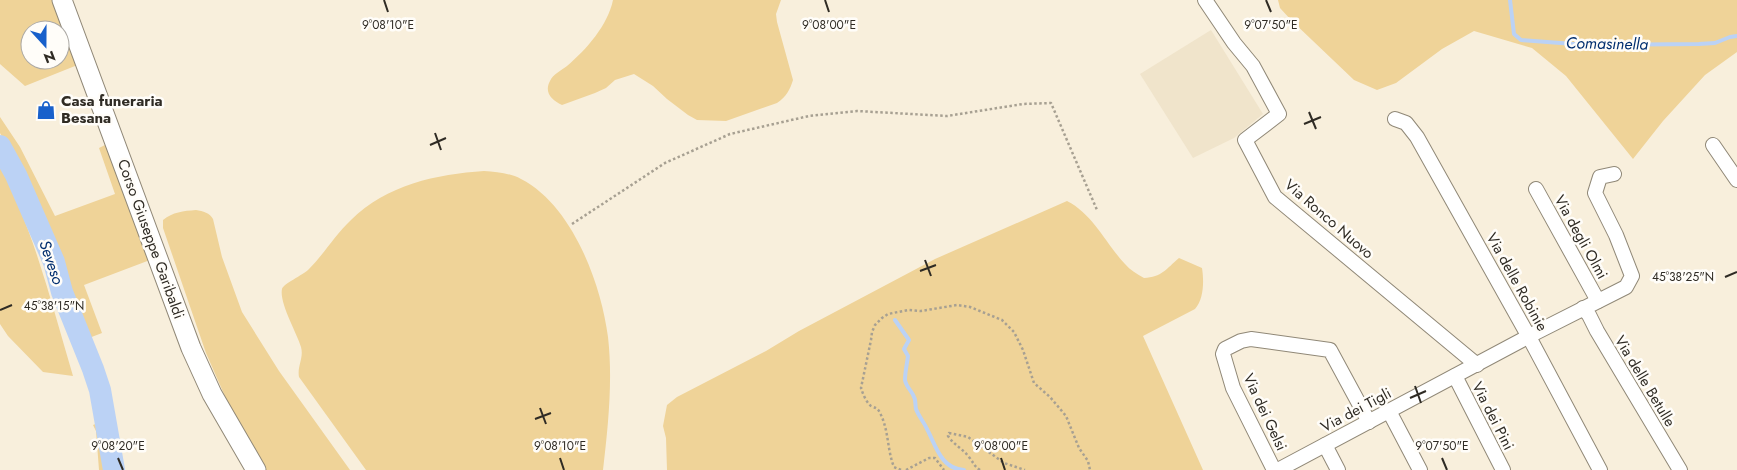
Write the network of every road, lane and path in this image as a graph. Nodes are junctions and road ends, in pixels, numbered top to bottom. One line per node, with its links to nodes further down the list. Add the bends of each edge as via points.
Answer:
1 (62, 0): 18 (main road, Corso Giuseppe Garibaldi, via 191,348 212,394)
2 (1205, 0): 13 (street, Via Ronco Nuovo, via 1253,66 1279,114 1245,140 1275,198)
3 (1395, 119): 12 (street, Via delle Robinie, via 1406,123 1417,137)
4 (1713, 145): 6 (street)
5 (1614, 174): 10 (street, Via degli Olmi, via 1600,177 1595,193 1632,276 1626,287)
6 (1737, 180)
7 (1536, 188): 10 (street, Via degli Olmi)
8 (1097, 210): 9 (path, via 1051,102 947,116 857,111 809,116 730,134 665,163)
9 (572, 224)
10 (1598, 301): 11 (street, Via degli Olmi)
11 (1583, 308): 12 (street, Via degli Olmi); 31 (street, Via delle Betulle)
12 (1529, 337): 13 (street, Via dei Tigli); 30 (street, Via delle Robinie)
13 (1477, 364): 14 (street, Via dei Tigli)
14 (1455, 376): 15 (street, Via dei Tigli); 29 (street, Via dei Pini)
15 (1389, 411): 16 (street, Via dei Tigli); 28 (street)
16 (1368, 422): 17 (street, Via dei Tigli); 25 (street, Via dei Gelsi, via 1330,350 1241,340 1225,349 1223,354 1233,388)
17 (1325, 445): 26 (street, Via dei Tigli); 27 (street)
18 (256, 470)
19 (901, 470): 24 (path, via 894,467 890,459 889,442 880,412 871,405 861,388 872,332 888,314 957,305 1002,320 1014,332 1034,383 1066,416)
20 (906, 470): 21 (path, via 929,458 935,458)
21 (944, 470)
22 (980, 470): 23 (path, via 950,439 949,433 968,437 1004,463)
23 (1025, 470)
24 (1090, 470)
25 (1274, 470)
26 (1278, 470)
27 (1338, 470)
28 (1420, 470)
29 (1503, 470)
30 (1600, 470)
31 (1680, 470)

